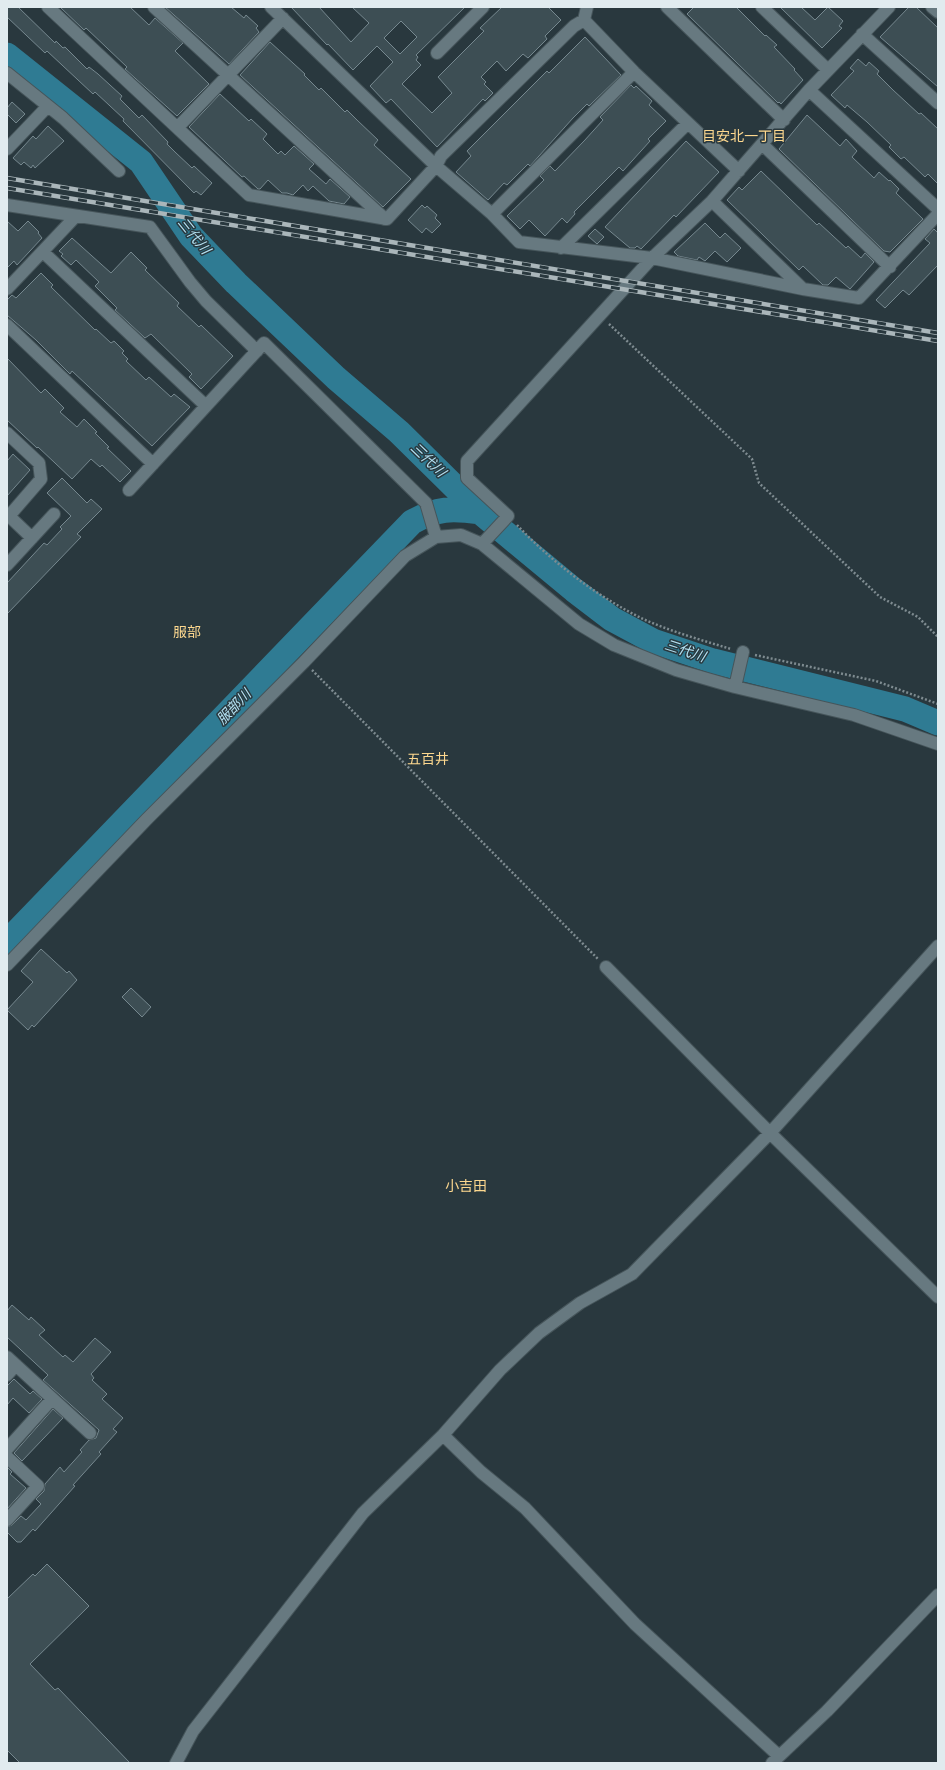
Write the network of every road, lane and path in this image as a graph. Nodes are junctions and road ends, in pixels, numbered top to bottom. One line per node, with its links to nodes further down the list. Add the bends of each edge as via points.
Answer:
1 (48, 7): 24 (street)
2 (154, 7): 18 (street)
3 (271, 7): 11 (street)
4 (484, 7): 14 (street)
5 (587, 7): 12 (street)
6 (667, 7): 22 (street)
7 (762, 7): 15 (street)
8 (889, 7): 13 (street)
9 (932, 7): 10 (street)
10 (938, 12)
11 (283, 18): 18 (street); 27 (street)
12 (584, 20): 16 (street); 27 (street, via 574,26 441,156)
13 (862, 34): 15 (street); 20 (street)
14 (437, 54)
15 (828, 70): 19 (street)
16 (634, 72): 23 (street); 33 (street)
17 (7, 73): 21 (street)
18 (227, 75): 24 (street); 36 (street)
19 (809, 90): 22 (street); 32 (street)
20 (938, 103)
21 (48, 106): 26 (street); 28 (street)
22 (784, 120): 25 (street)
23 (688, 123): 29 (street); 37 (street)
24 (178, 127): 36 (street, via 249,195)
25 (763, 145): 29 (street); 40 (street)
26 (7, 150)
27 (436, 166): 33 (street); 36 (street)
28 (119, 171)
29 (739, 171): 30 (street)
30 (712, 200): 39 (street); 42 (street)
31 (7, 205): 35 (street)
32 (938, 209)
33 (492, 214): 37 (street, via 519,242)
34 (938, 214): 40 (street)
35 (76, 216): 38 (street); 45 (street, via 150,227 206,301)
36 (385, 219)
37 (561, 248): 39 (street)
38 (43, 252): 41 (street); 46 (street)
39 (652, 258): 42 (street); 43 (street)
40 (890, 267): 42 (street, via 859,298)
41 (7, 289)
42 (803, 289)
43 (599, 315): 51 (street, via 467,461 467,478); 56 (path, via 752,459 759,483 880,597 918,617)
44 (7, 325): 48 (street)
45 (256, 351): 46 (street); 52 (street, via 264,343 426,503)
46 (206, 406): 48 (street)
47 (7, 433): 53 (street, via 39,463 41,479 8,516)
48 (153, 464): 49 (street)
49 (129, 490)
50 (54, 514): 53 (street)
51 (506, 518): 54 (street); 57 (path, via 585,584 641,618)
52 (435, 533): 54 (street, via 461,535); 58 (street, via 405,556)
53 (32, 538): 55 (street)
54 (484, 542): 59 (street, via 579,624 614,645 676,670)
55 (7, 565)
56 (938, 637)
57 (743, 654): 59 (street); 60 (path, via 876,681)
58 (304, 662): 63 (street, via 147,819); 64 (path)
59 (735, 686): 61 (street, via 854,715)
60 (938, 704)
61 (938, 744)
62 (938, 946): 65 (street)
63 (7, 965)
64 (606, 967): 65 (street)
65 (770, 1133): 66 (street); 71 (street, via 632,1274 580,1303 539,1333 500,1370)
66 (938, 1297)
67 (11, 1361): 68 (street); 69 (street)
68 (7, 1375)
69 (52, 1399): 70 (street); 72 (street)
70 (90, 1433)
71 (443, 1435): 76 (street, via 481,1472 525,1508 635,1624); 77 (street, via 363,1514 193,1731)
72 (7, 1449)
73 (7, 1457): 74 (street, via 38,1486)
74 (7, 1520)
75 (938, 1594): 76 (street)
76 (776, 1760)
77 (176, 1763)

